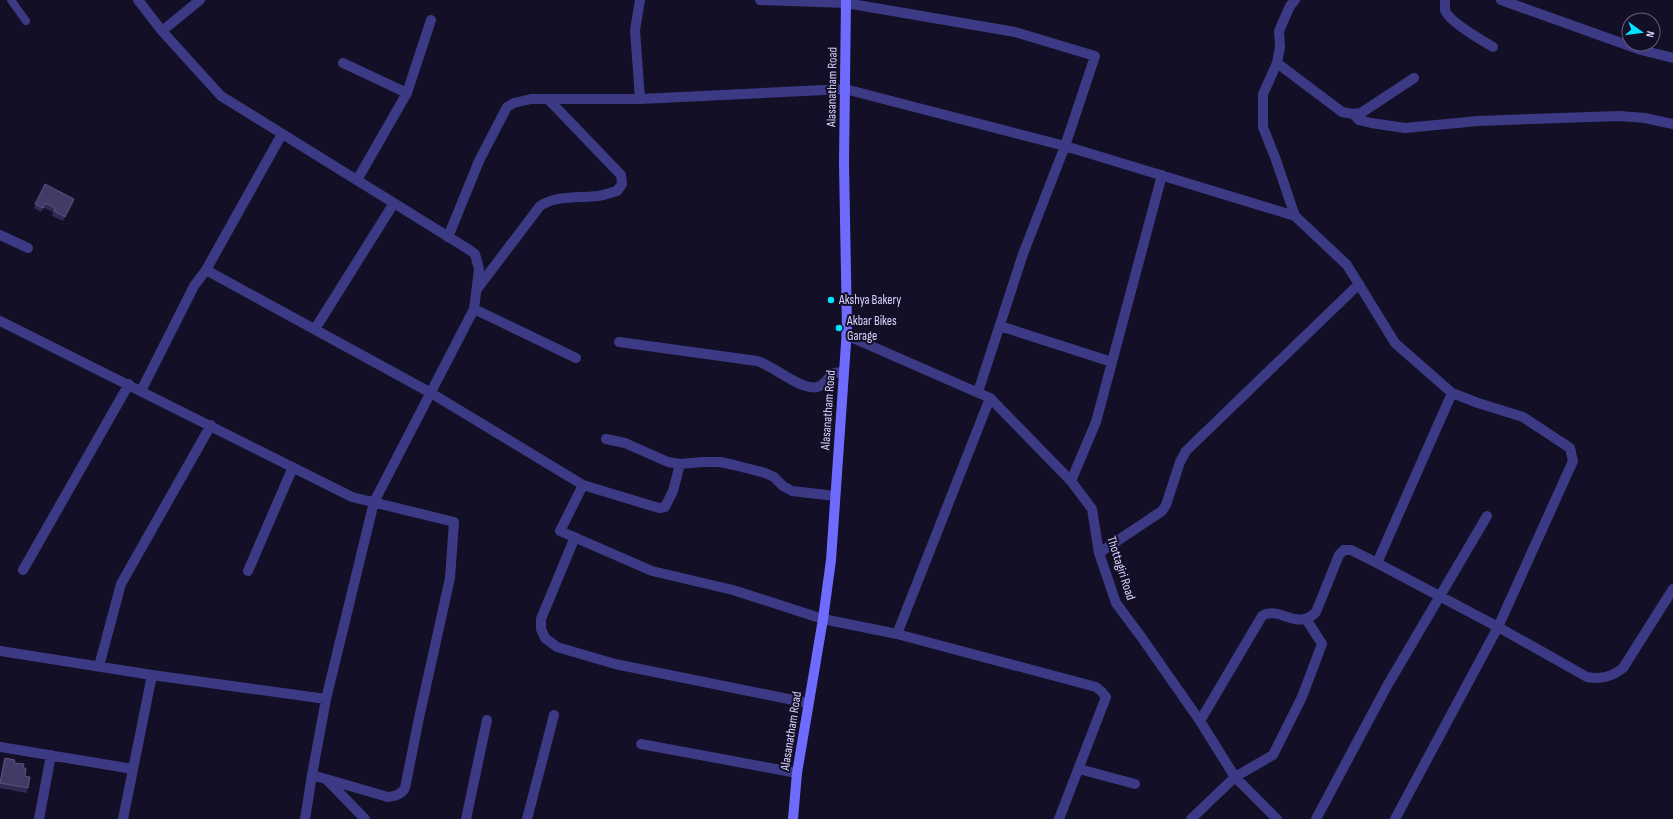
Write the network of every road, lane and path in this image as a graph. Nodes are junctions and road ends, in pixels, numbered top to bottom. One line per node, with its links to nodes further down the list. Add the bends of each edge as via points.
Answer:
1 (11, 0): 11 (lane)
2 (138, 0): 12 (street)
3 (200, 0): 12 (street)
4 (640, 0): 21 (street, via 635,30)
5 (760, 0): 9 (street)
6 (1295, 0): 15 (street, via 1279,31 1280,47)
7 (1445, 0): 13 (street, via 1448,16)
8 (1501, 0): 14 (street, via 1641,50)
9 (846, 2): 18 (main road, Alasanatham Road); 25 (street, via 1015,32 1094,56)
10 (432, 20): 19 (street)
11 (26, 21)
12 (162, 31): 24 (street, via 221,96)
13 (1493, 47)
14 (1673, 58)
15 (1277, 62): 22 (street, via 1342,112); 29 (street, via 1263,94 1263,128)
16 (343, 63): 19 (street)
17 (1414, 78): 22 (street, via 1361,113)
18 (845, 89): 21 (street); 25 (street); 40 (main road, Alasanatham Road)
19 (407, 93): 27 (street)
20 (548, 99): 21 (street); 31 (street, via 526,100 507,107 479,161); 35 (street, via 621,175 622,184 616,191 557,199 540,206)
21 (640, 99)
22 (1353, 114): 23 (street, via 1359,120 1371,124 1405,128 1478,121 1603,117 1645,118)
23 (1673, 124)
24 (282, 134): 27 (street); 33 (street)
25 (1065, 146): 26 (street); 38 (street, via 1023,254)
26 (1162, 175): 29 (street); 43 (street)
27 (357, 180): 28 (street)
28 (394, 203): 31 (street); 39 (street)
29 (1295, 216): 34 (street, via 1347,265)
30 (0, 235): 32 (street)
31 (448, 237): 35 (street, via 475,254 479,269)
32 (28, 248)
33 (206, 270): 39 (street); 46 (street, via 194,286)
34 (1359, 284): 49 (street, via 1395,343); 61 (street, via 1186,451 1162,511)
35 (477, 290): 36 (street)
36 (474, 310): 42 (street); 48 (street)
37 (0, 321): 45 (street)
38 (1000, 326): 43 (street); 47 (street)
39 (315, 329): 48 (street)
40 (846, 335): 44 (main road, Alasanatham Road); 47 (street, Thottagiri Road)
41 (619, 342): 44 (street, via 757,361 776,369 801,385 810,387 822,385 834,373)
42 (576, 358)
43 (1112, 362): 55 (street, via 1096,422)
44 (844, 372): 57 (main road, Alasanatham Road)
45 (129, 384): 46 (street); 63 (street)
46 (141, 390): 51 (street)
47 (978, 392): 50 (street, Thottagiri Road)
48 (430, 393): 56 (street); 58 (street)
49 (1452, 393): 62 (street); 69 (street, via 1523,416 1570,448 1573,462)
50 (990, 398): 55 (street, Thottagiri Road); 70 (street)
51 (211, 425): 54 (street); 72 (street, via 121,584)
52 (606, 439): 53 (street, via 625,443 668,462)
53 (680, 464): 56 (street, via 673,491 665,507 659,508); 57 (street, via 703,462 734,465 774,477 792,491)
54 (293, 467): 58 (street, via 352,497); 64 (street)
55 (1071, 481): 61 (street, Thottagiri Road, via 1092,509)
56 (583, 485): 60 (street, via 560,531)
57 (835, 496): 67 (main road, Alasanatham Road, via 831,560)
58 (374, 502): 74 (street); 87 (street, via 454,522 450,578 405,788 397,796 388,797)
59 (1487, 516): 66 (street)
60 (575, 537): 67 (street, via 652,571 733,590); 75 (street, via 541,619 541,629 545,638 557,647 615,664)
61 (1099, 553): 78 (street, Thottagiri Road, via 1116,603)
62 (1377, 563): 66 (street); 68 (street, via 1351,550 1342,552 1316,612)
63 (24, 570)
64 (248, 571)
65 (1673, 589): 69 (street, via 1623,668 1615,674 1598,679 1587,677)
66 (1440, 596): 69 (street); 99 (street, via 1387,686)
67 (823, 619): 70 (street); 75 (main road, Alasanatham Road)
68 (1306, 619): 78 (street, via 1297,620 1272,612 1262,616); 86 (street, via 1322,644 1302,697 1273,755)
69 (1498, 627): 100 (street)
70 (896, 634): 83 (street, via 1096,687 1106,697)
71 (0, 651): 72 (street)
72 (99, 666): 73 (street)
73 (152, 675): 74 (street); 82 (street)
74 (326, 698): 85 (street)
75 (808, 703): 84 (main road, Alasanatham Road)
76 (554, 716): 94 (street)
77 (487, 720): 93 (street)
78 (1200, 721): 86 (street, Thottagiri Road)
79 (641, 744): 84 (street)
80 (0, 747): 81 (street)
81 (51, 755): 82 (street); 89 (street)
82 (133, 769): 90 (street)
83 (1079, 769): 88 (street); 96 (street)
84 (797, 773): 95 (main road, Alasanatham Road)
85 (312, 774): 87 (street); 91 (street)
86 (1235, 777): 97 (street); 98 (street, Thottagiri Road)
87 (325, 779): 92 (street)
88 (1135, 784)
89 (39, 819)
90 (123, 819)
91 (305, 819)
92 (364, 819)
93 (466, 819)
94 (528, 819)
95 (792, 819)
96 (1059, 819)
97 (1192, 819)
98 (1277, 819)
99 (1316, 819)
100 (1395, 819)

